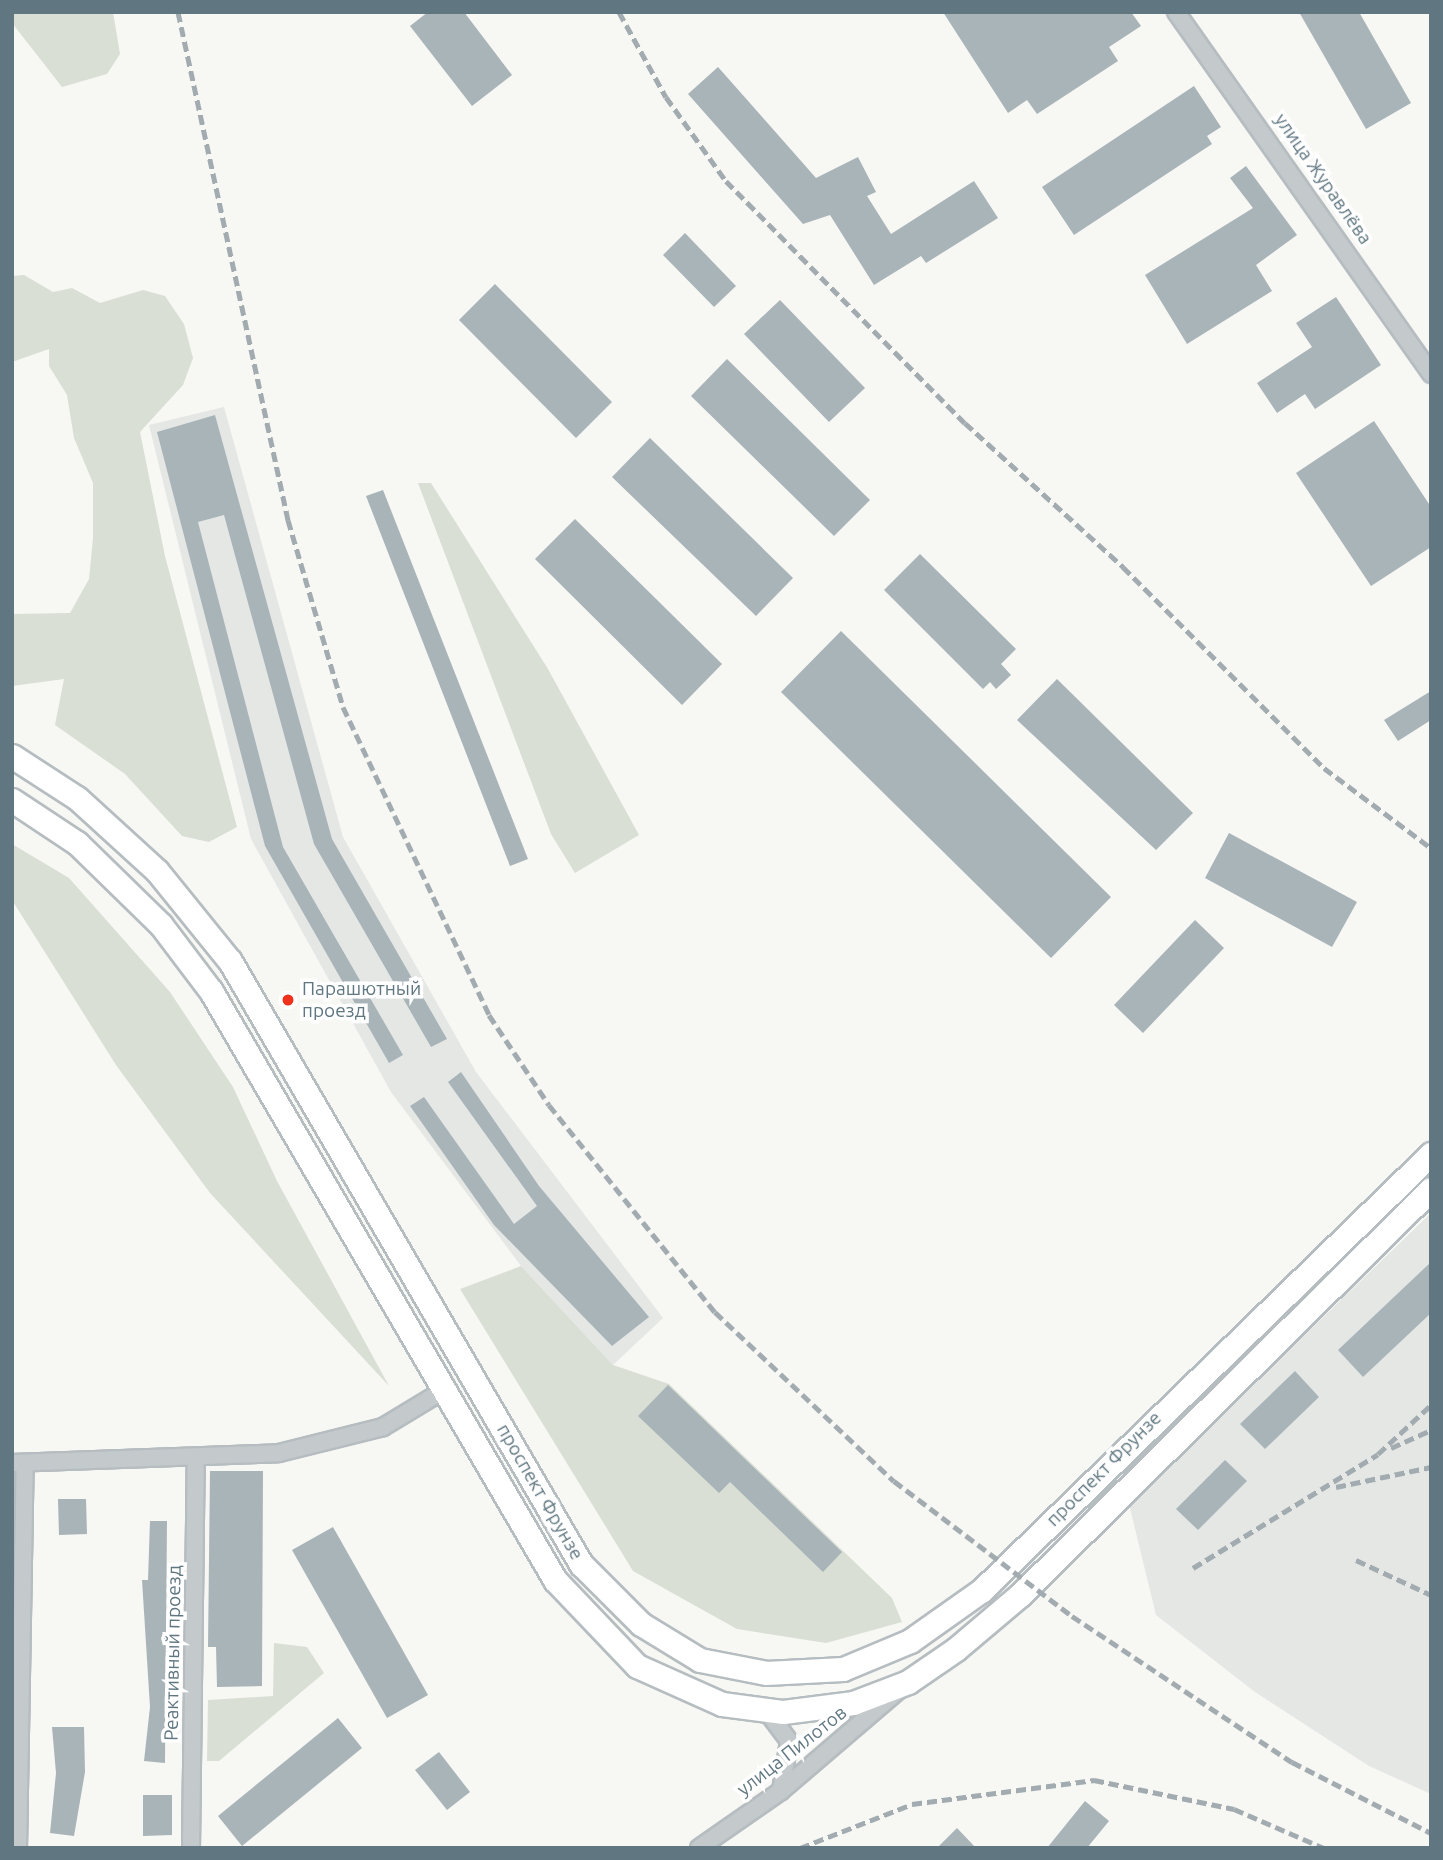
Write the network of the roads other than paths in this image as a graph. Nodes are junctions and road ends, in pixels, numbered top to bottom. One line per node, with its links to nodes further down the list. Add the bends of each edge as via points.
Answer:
1 (1176, 12): 2 (street, улица Журавлёва)
2 (1431, 374)
3 (12, 756): 5 (main road, проспект Фрунзе, via 76,798 157,871 230,961 581,1564 641,1624 700,1660 766,1673 843,1669 910,1641 982,1590)
4 (12, 800): 7 (main road, проспект Фрунзе, via 77,843 161,925 211,991)
5 (1431, 1154)
6 (1431, 1189): 10 (main road, проспект Фрунзе, via 1021,1594)
7 (444, 1390): 8 (street, via 383,1427 279,1453); 11 (main road, проспект Фрунзе, via 555,1580 585,1618 637,1666 685,1691)
8 (196, 1459): 9 (street); 14 (street, Реактивный проезд)
9 (19, 1463): 13 (street)
10 (908, 1682): 11 (main road, проспект Фрунзе, via 853,1703); 12 (street, улица Пилотов)
11 (765, 1709): 12 (street, via 789,1741)
12 (781, 1791): 15 (street, улица Пилотов)
13 (18, 1848)
14 (191, 1848)
15 (699, 1848)

